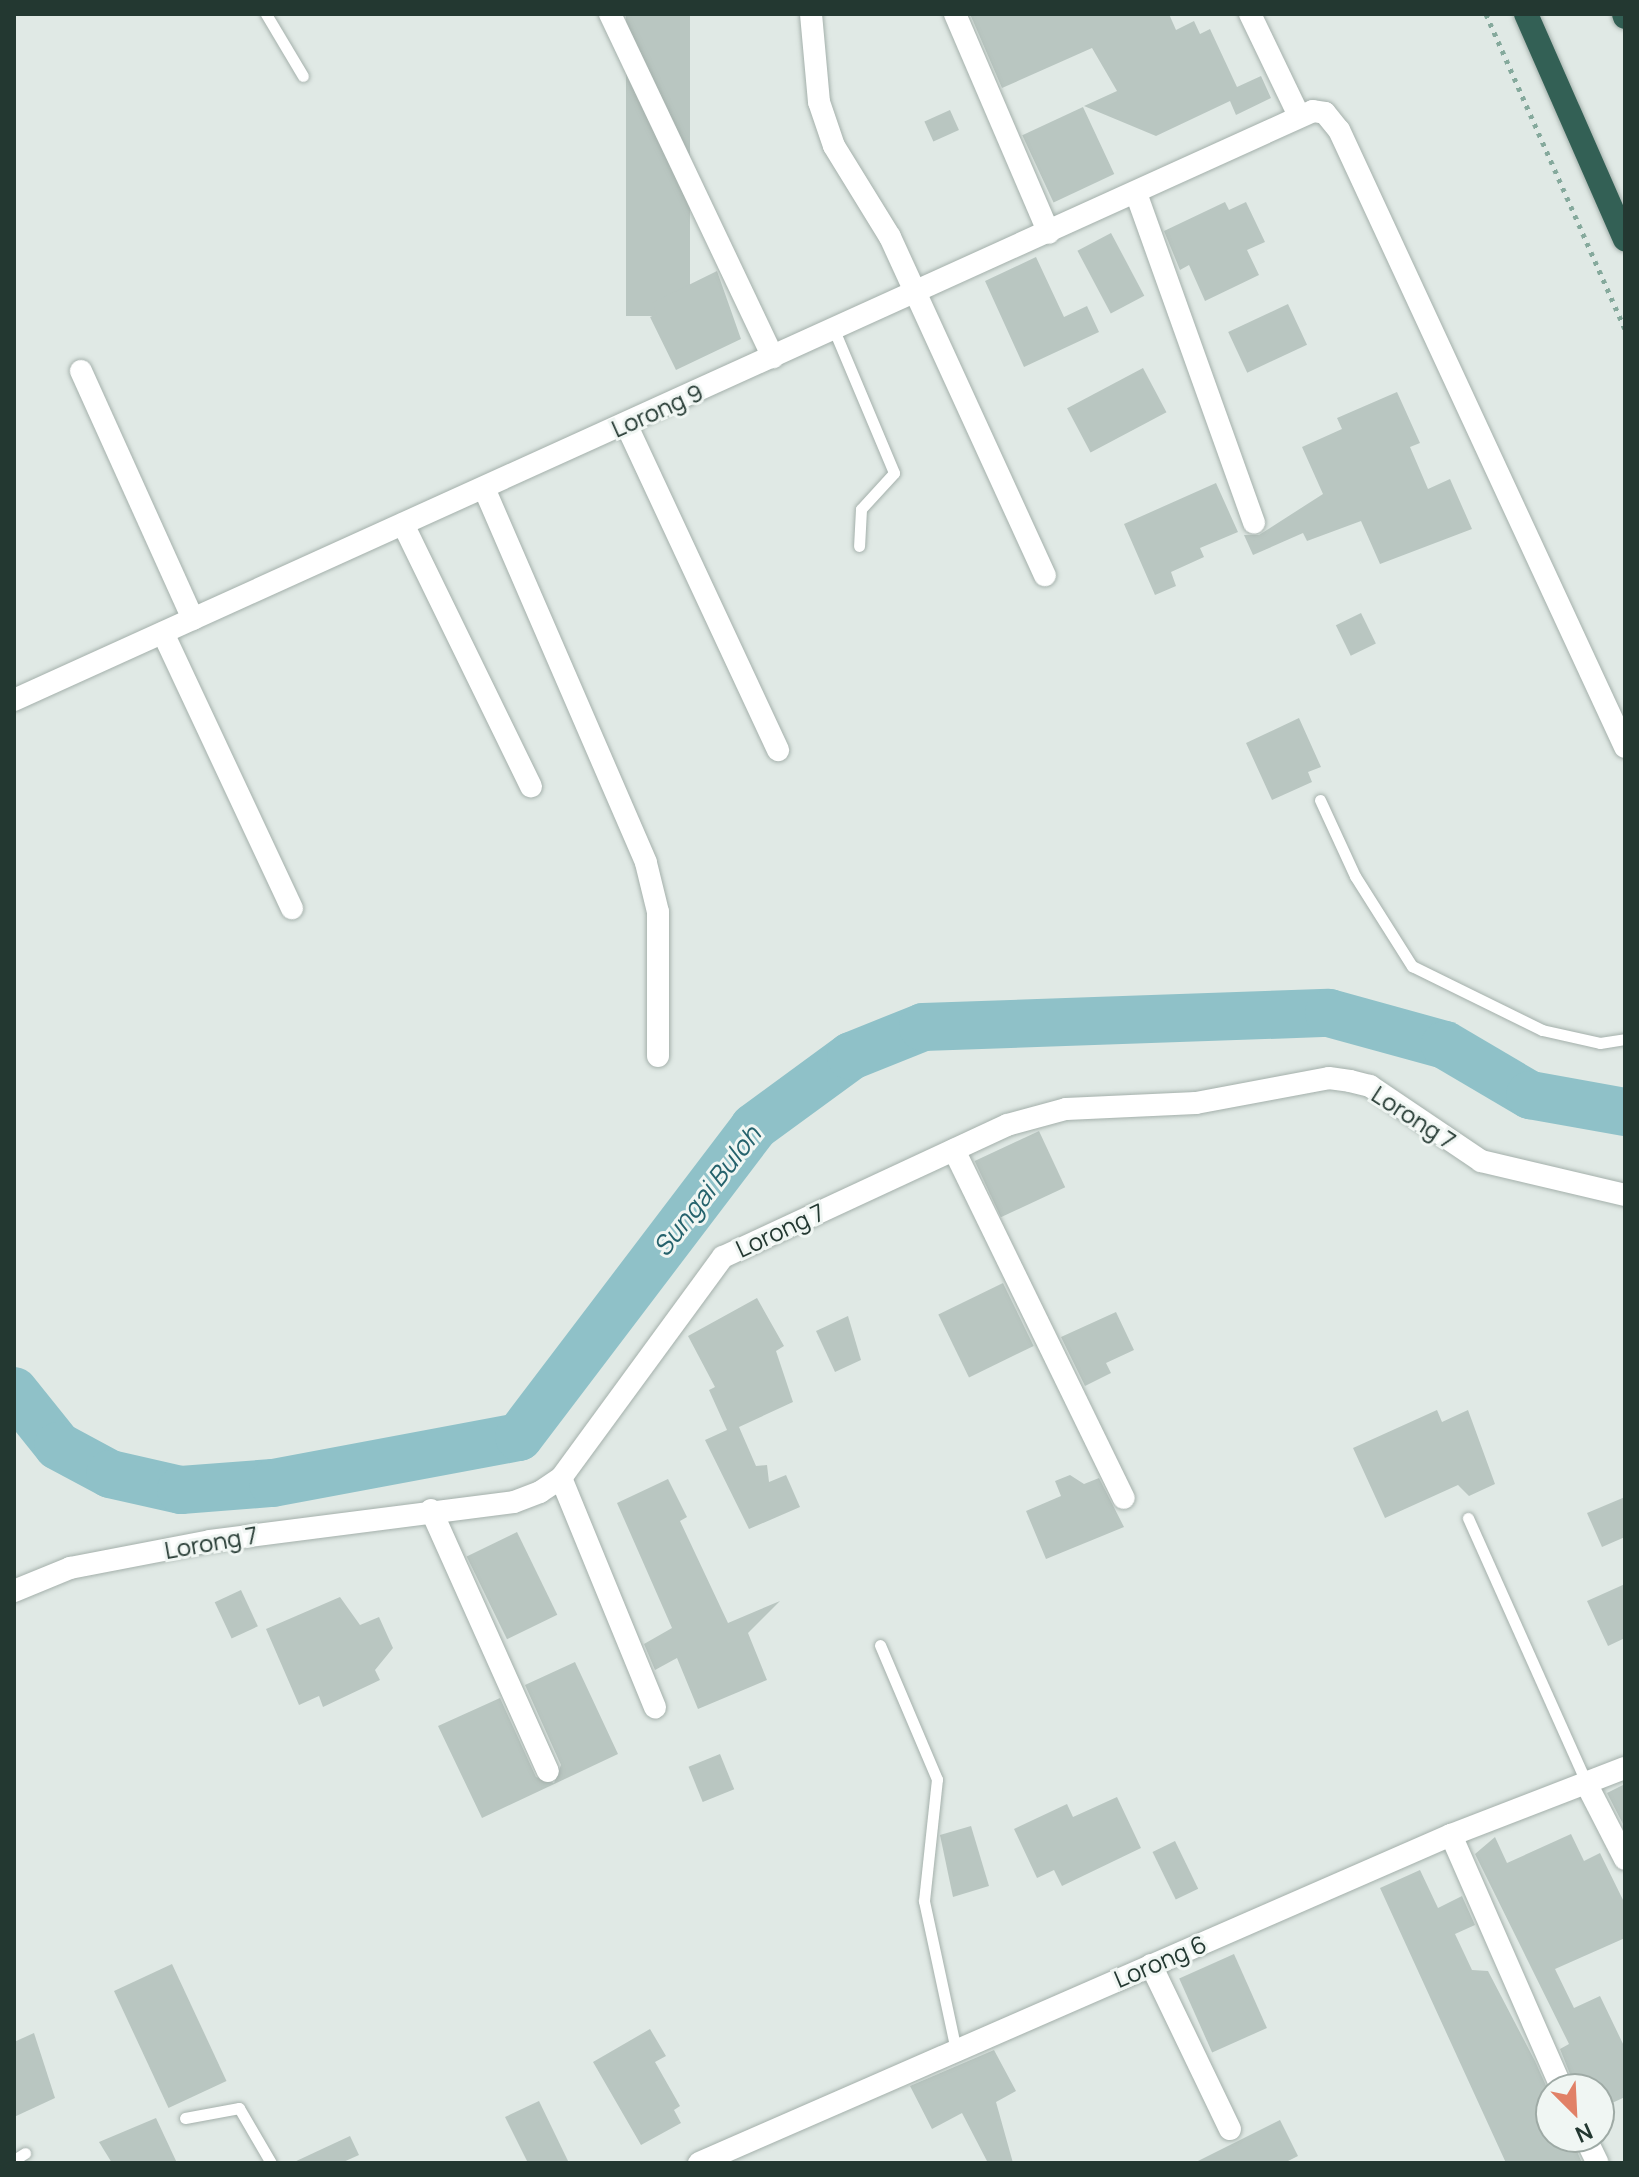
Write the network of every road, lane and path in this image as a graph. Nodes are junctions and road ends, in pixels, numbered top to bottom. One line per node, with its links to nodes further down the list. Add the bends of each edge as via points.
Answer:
1 (266, 14): 8 (lane)
2 (610, 14): 16 (street)
3 (811, 14): 13 (street, via 819,102 834,146)
4 (955, 14): 11 (street)
5 (1250, 14): 9 (street)
6 (1486, 14): 14 (path)
7 (1526, 14): 12 (highway)
8 (303, 76)
9 (1299, 116): 10 (street, Lorong 9); 27 (street, via 1325,113 1339,130)
10 (1136, 193): 11 (street, Lorong 9); 20 (street)
11 (1049, 233): 13 (street, Lorong 9)
12 (1625, 239)
13 (915, 293): 15 (street, Lorong 9); 23 (street)
14 (1625, 329)
15 (834, 330): 16 (street, Lorong 9); 22 (lane, via 894,473 861,509)
16 (773, 357): 18 (street, Lorong 9)
17 (81, 371): 24 (street)
18 (626, 424): 19 (street, Lorong 9); 28 (street)
19 (484, 488): 21 (street, Lorong 9); 33 (street, via 646,863 658,912)
20 (1254, 522)
21 (403, 524): 24 (street, Lorong 9); 29 (street)
22 (859, 546)
23 (1045, 575)
24 (193, 619): 25 (street, Lorong 9)
25 (163, 633): 26 (street, Lorong 9); 31 (street)
26 (14, 700)
27 (1625, 747)
28 (778, 750)
29 (531, 786)
30 (1320, 800): 32 (lane, via 1355,876 1412,966 1542,1030 1600,1043)
31 (292, 908)
32 (1625, 1039)
33 (658, 1056)
34 (954, 1150): 35 (street, Lorong 7, via 1066,1109 1196,1103 1329,1078 1370,1086 1481,1161); 36 (street, Lorong 7, via 723,1257); 37 (street)
35 (1625, 1195)
36 (561, 1478): 38 (street, Lorong 7, via 514,1502); 42 (street)
37 (1124, 1498)
38 (431, 1510): 40 (street, Lorong 7, via 210,1541 70,1568); 44 (street)
39 (1468, 1518): 45 (lane)
40 (14, 1591)
41 (880, 1645): 49 (lane, via 937,1779 924,1901)
42 (655, 1707)
43 (1625, 1768): 45 (street, Lorong 6)
44 (548, 1771)
45 (1587, 1785): 46 (street, Lorong 6); 47 (street)
46 (1451, 1835): 48 (street, Lorong 6); 50 (street)
47 (1625, 1859)
48 (1151, 1965): 49 (street, Lorong 6); 52 (street)
49 (956, 2050): 54 (street, Lorong 6)
50 (1555, 2073)
51 (185, 2118): 56 (lane, via 239,2108)
52 (1230, 2129)
53 (25, 2153): 55 (lane)
54 (735, 2155): 57 (street, Lorong 6)
55 (14, 2160)
56 (271, 2163)
57 (699, 2163)

